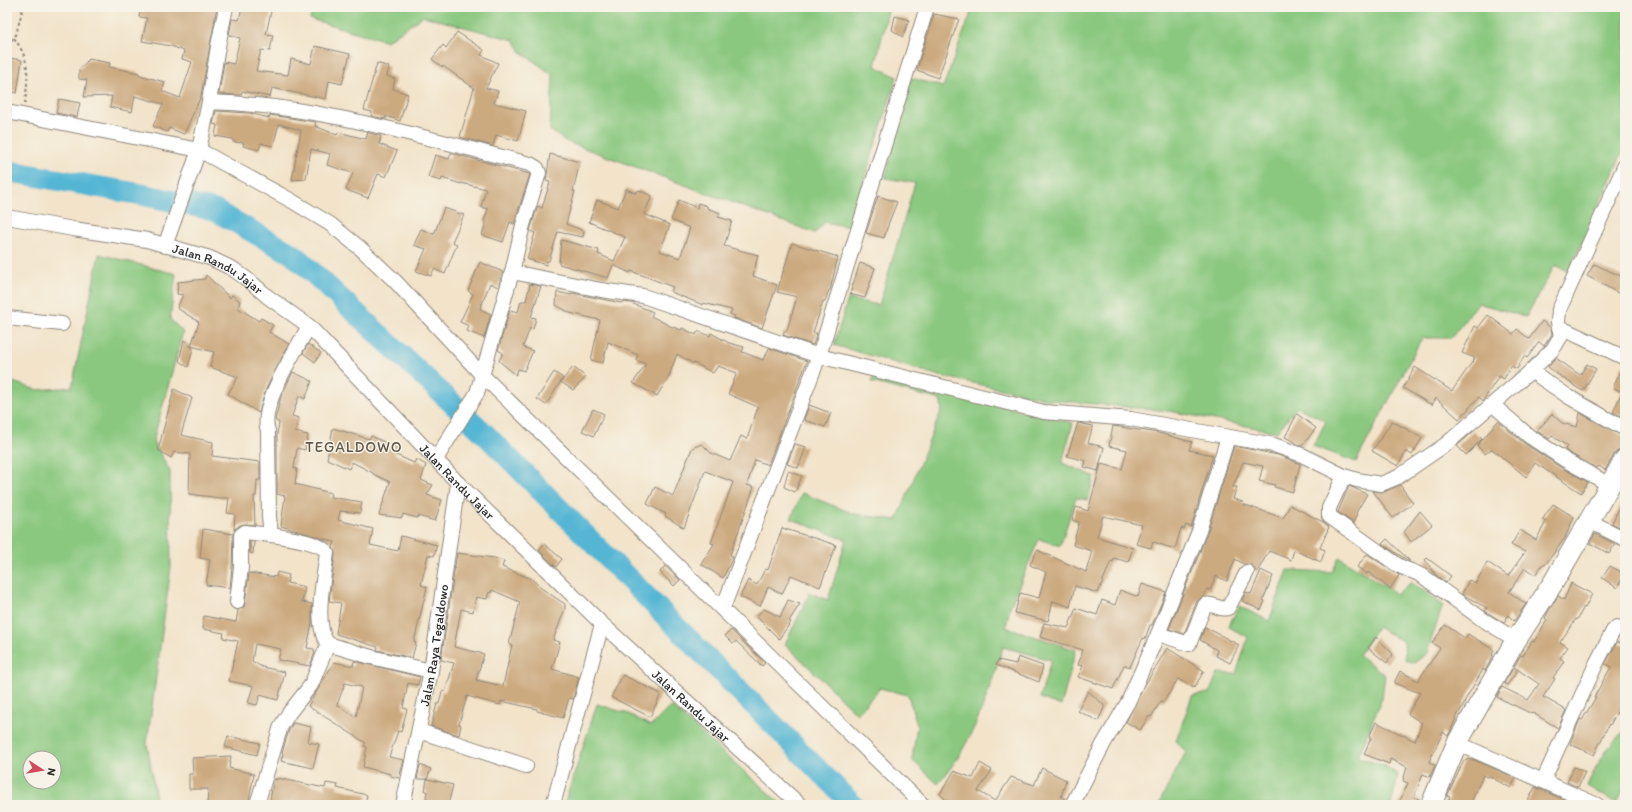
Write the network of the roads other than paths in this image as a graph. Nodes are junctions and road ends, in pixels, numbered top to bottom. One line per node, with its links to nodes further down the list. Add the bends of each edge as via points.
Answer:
1 (226, 7): 3 (street)
2 (927, 7): 14 (street)
3 (209, 102): 5 (street); 9 (street, via 264,105 332,116 530,164 537,168 538,180 522,225)
4 (7, 112): 5 (street)
5 (198, 150): 8 (street); 17 (street, via 323,220 360,248)
6 (1625, 165): 13 (street, via 1564,297 1558,316)
7 (7, 217): 8 (street, Jalan Randu Jajar, via 147,240)
8 (165, 246): 12 (street, Jalan Randu Jajar, via 210,258 233,269)
9 (512, 272): 14 (street, via 643,296); 17 (street)
10 (7, 318): 11 (street)
11 (62, 324)
12 (309, 326): 21 (street, Jalan Randu Jajar); 27 (street, via 274,390 265,423 268,431)
13 (1559, 327): 15 (street); 16 (street, via 1561,336 1558,343)
14 (820, 356): 20 (street, via 1044,412 1131,419); 31 (street)
15 (1625, 358)
16 (1530, 371): 18 (street); 19 (street)
17 (483, 376): 21 (street, via 477,393); 31 (street)
18 (1493, 405): 23 (street, via 1445,445 1398,477 1381,484); 25 (street, via 1529,436)
19 (1625, 429)
20 (1228, 437): 23 (street, via 1274,445 1302,455); 34 (street, via 1199,531)
21 (436, 459): 24 (street, Jalan Randu Jajar)
22 (1625, 459): 25 (street)
23 (1344, 476): 35 (street, via 1329,516 1396,564 1424,577 1482,620)
24 (458, 483): 32 (street, Jalan Randu Jajar); 37 (street, Jalan Raya Tegaldowo)
25 (1610, 485): 26 (street)
26 (1589, 521): 28 (street); 35 (street)
27 (271, 535): 30 (street, via 245,532 240,535 241,566); 36 (street, via 319,546 326,551 321,626)
28 (1625, 539)
29 (1247, 572): 34 (street, via 1228,608 1205,605 1189,644)
30 (236, 602)
31 (723, 608): 46 (street)
32 (602, 624): 44 (street); 45 (street, Jalan Randu Jajar)
33 (1625, 630): 41 (street, via 1617,627 1613,631)
34 (1158, 634): 47 (street, via 1128,702)
35 (1516, 640): 39 (street)
36 (328, 644): 37 (street); 42 (street, via 311,685 288,713 281,726)
37 (431, 671): 38 (street, Jalan Raya Tegaldowo)
38 (419, 731): 40 (street); 43 (street, Jalan Raya Tegaldowo)
39 (1457, 743): 41 (street); 48 (street)
40 (526, 766)
41 (1543, 781): 49 (street)
42 (258, 805)
43 (403, 805)
44 (553, 805)
45 (800, 805)
46 (923, 805)
47 (1072, 805)
48 (1431, 805)
49 (1597, 805)

